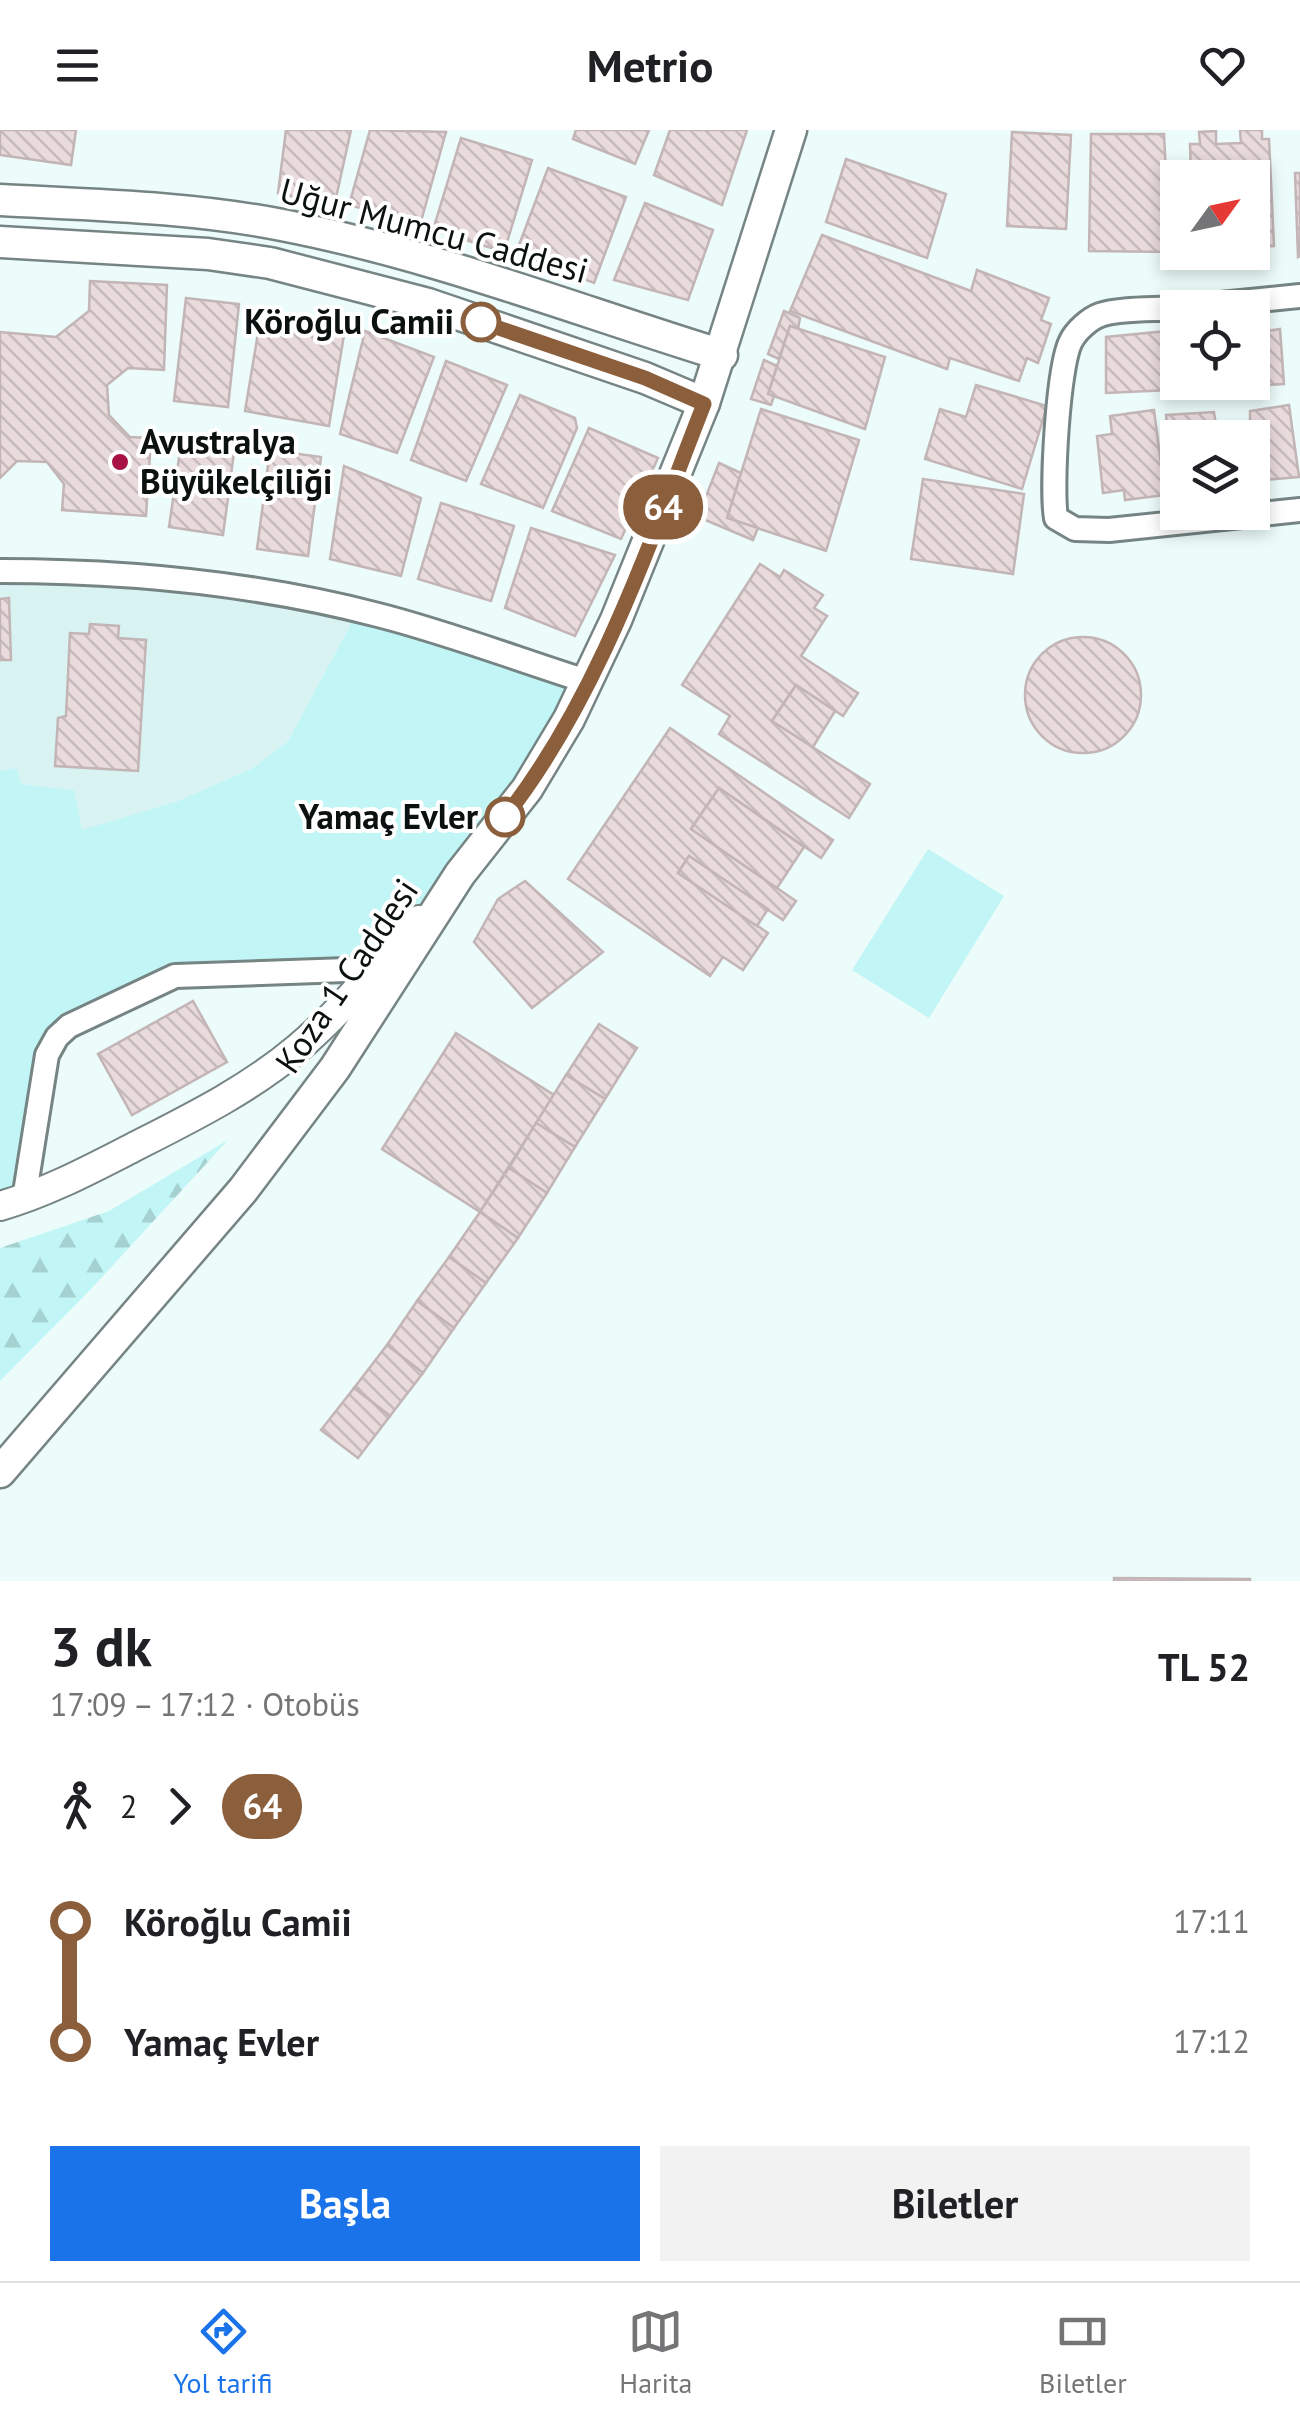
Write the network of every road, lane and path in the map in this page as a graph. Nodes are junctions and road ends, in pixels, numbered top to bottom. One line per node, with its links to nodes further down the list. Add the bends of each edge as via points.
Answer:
1 (791, 130): 7 (main road, Koza 1 Caddesi)
2 (0, 200): 7 (main road, Uğur Mumcu Caddesi, via 280,224 441,264)
3 (0, 242): 8 (main road, Uğur Mumcu Caddesi, via 208,254 307,272 446,310)
4 (1300, 296): 5 (street)
5 (1270, 299)
6 (1160, 310): 9 (street, via 1100,315 1071,340 1052,495 1056,518 1076,529 1110,530)
7 (722, 355): 8 (main road, Koza 1 Caddesi)
8 (704, 404): 11 (main road, Koza 1 Caddesi)
9 (1300, 510)
10 (0, 571): 11 (street, via 130,573 271,594 378,615)
11 (588, 682): 12 (main road, Koza 1 Caddesi, via 527,789)
12 (460, 874): 13 (street); 15 (main road, Koza 1 Caddesi, via 335,1068 242,1190)
13 (376, 968): 14 (street, via 269,1072 205,1111); 14 (street, via 175,976 69,1026 47,1054)
14 (12, 1203)
15 (0, 1472)

